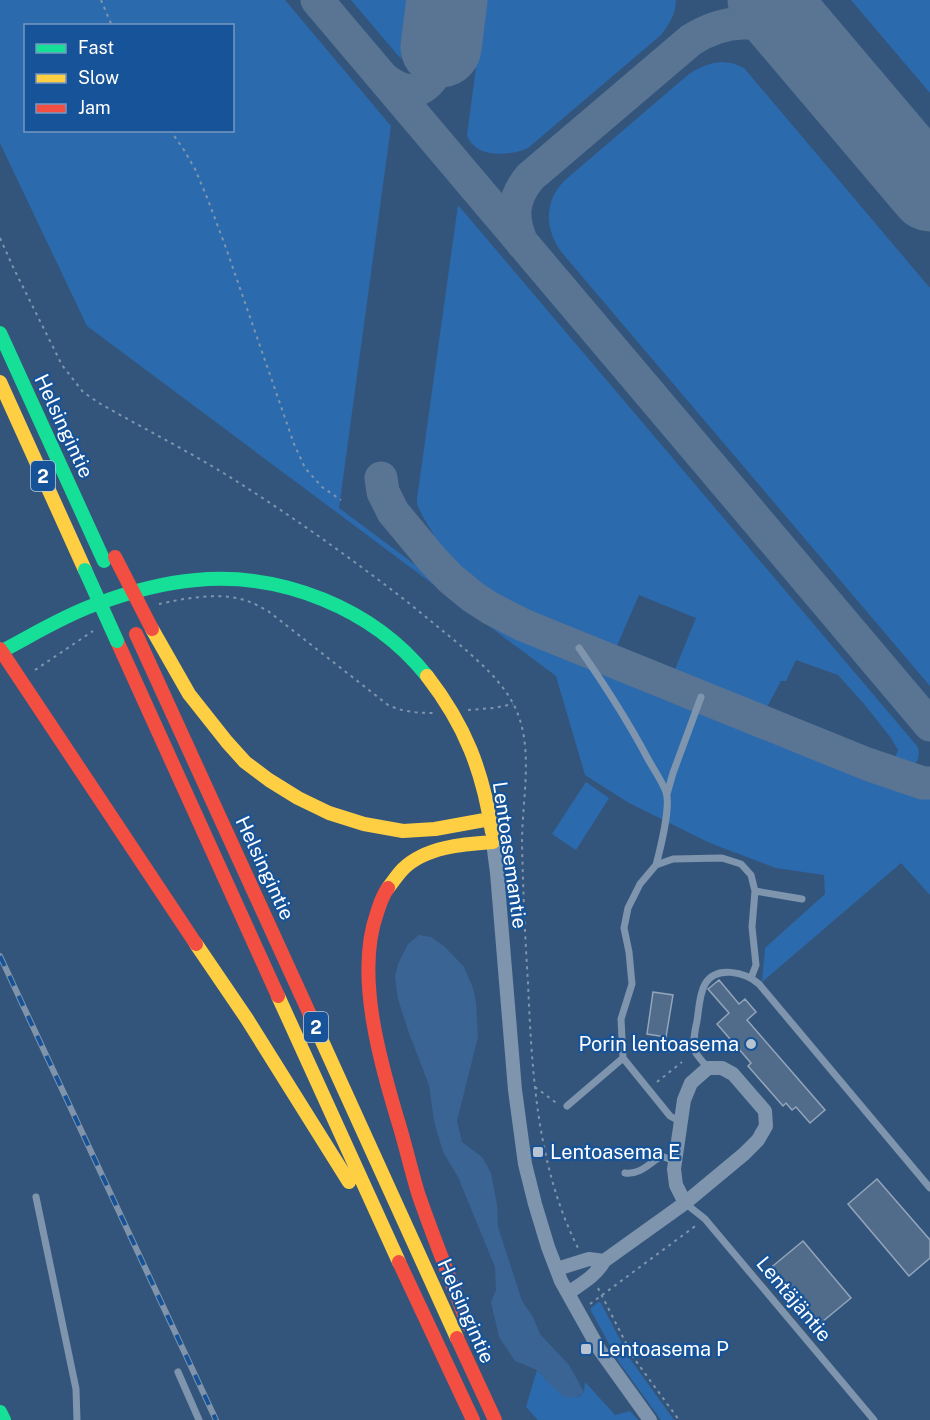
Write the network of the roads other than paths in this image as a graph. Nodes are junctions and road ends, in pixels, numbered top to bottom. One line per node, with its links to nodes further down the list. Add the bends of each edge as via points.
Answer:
1 (0, 333): 3 (main road, Helsingintie / 2)
2 (0, 382): 26 (main road, Helsingintie / 2, bridge)
3 (110, 559): 8 (main road, bridge, via 189,694 227,742 269,780 329,813 403,831); 33 (main road, Helsingintie / 2, via 132,624)
4 (579, 648): 7 (lane, via 644,750)
5 (0, 651): 8 (main road, Lentoasemantie, via 87,608 146,588 213,579 268,583 299,590 365,620 390,638 434,682 478,766); 26 (main road, via 247,1019 348,1179 380,1243)
6 (702, 697): 7 (lane)
7 (667, 794): 10 (lane, via 662,847)
8 (490, 819): 9 (main road, Lentoasemantie)
9 (493, 842): 24 (street, Lentoasemantie, via 525,1164); 34 (main road, via 438,850 403,869 374,916 369,960 375,1035 418,1192)
10 (656, 865): 11 (lane, via 673,859 722,858 741,864 751,875); 14 (lane, via 640,884 628,908 624,928 632,984 621,1019)
11 (755, 891): 12 (lane); 13 (lane, via 752,927 756,965)
12 (802, 899)
13 (752, 978): 15 (lane, via 728,972 706,982 694,1037 696,1052); 20 (lane)
14 (623, 1058): 16 (lane); 17 (lane, via 670,1116)
15 (708, 1068): 17 (street, via 691,1083); 22 (street, via 722,1068 733,1074 765,1111 766,1126 744,1154)
16 (567, 1106)
17 (681, 1122): 18 (street)
18 (675, 1161): 19 (lane, via 661,1156 639,1172); 22 (street, via 676,1185)
19 (625, 1173)
20 (930, 1188)
21 (36, 1197): 30 (lane, via 76,1389)
22 (686, 1203): 23 (street); 36 (lane, Lentäjäntie, via 705,1220)
23 (604, 1261): 24 (street, via 589,1259); 25 (street)
24 (557, 1269): 25 (street, Lentoasemantie)
25 (568, 1293): 35 (street, Lentoasemantie, via 599,1349)
26 (415, 1298): 32 (main road, Helsingintie / 2)
27 (178, 1372): 31 (lane)
28 (0, 1412): 29 (main road)
29 (4, 1420)
30 (77, 1420)
31 (199, 1420)
32 (473, 1420)
33 (495, 1420)
34 (503, 1420)
35 (650, 1420)
36 (874, 1420)

